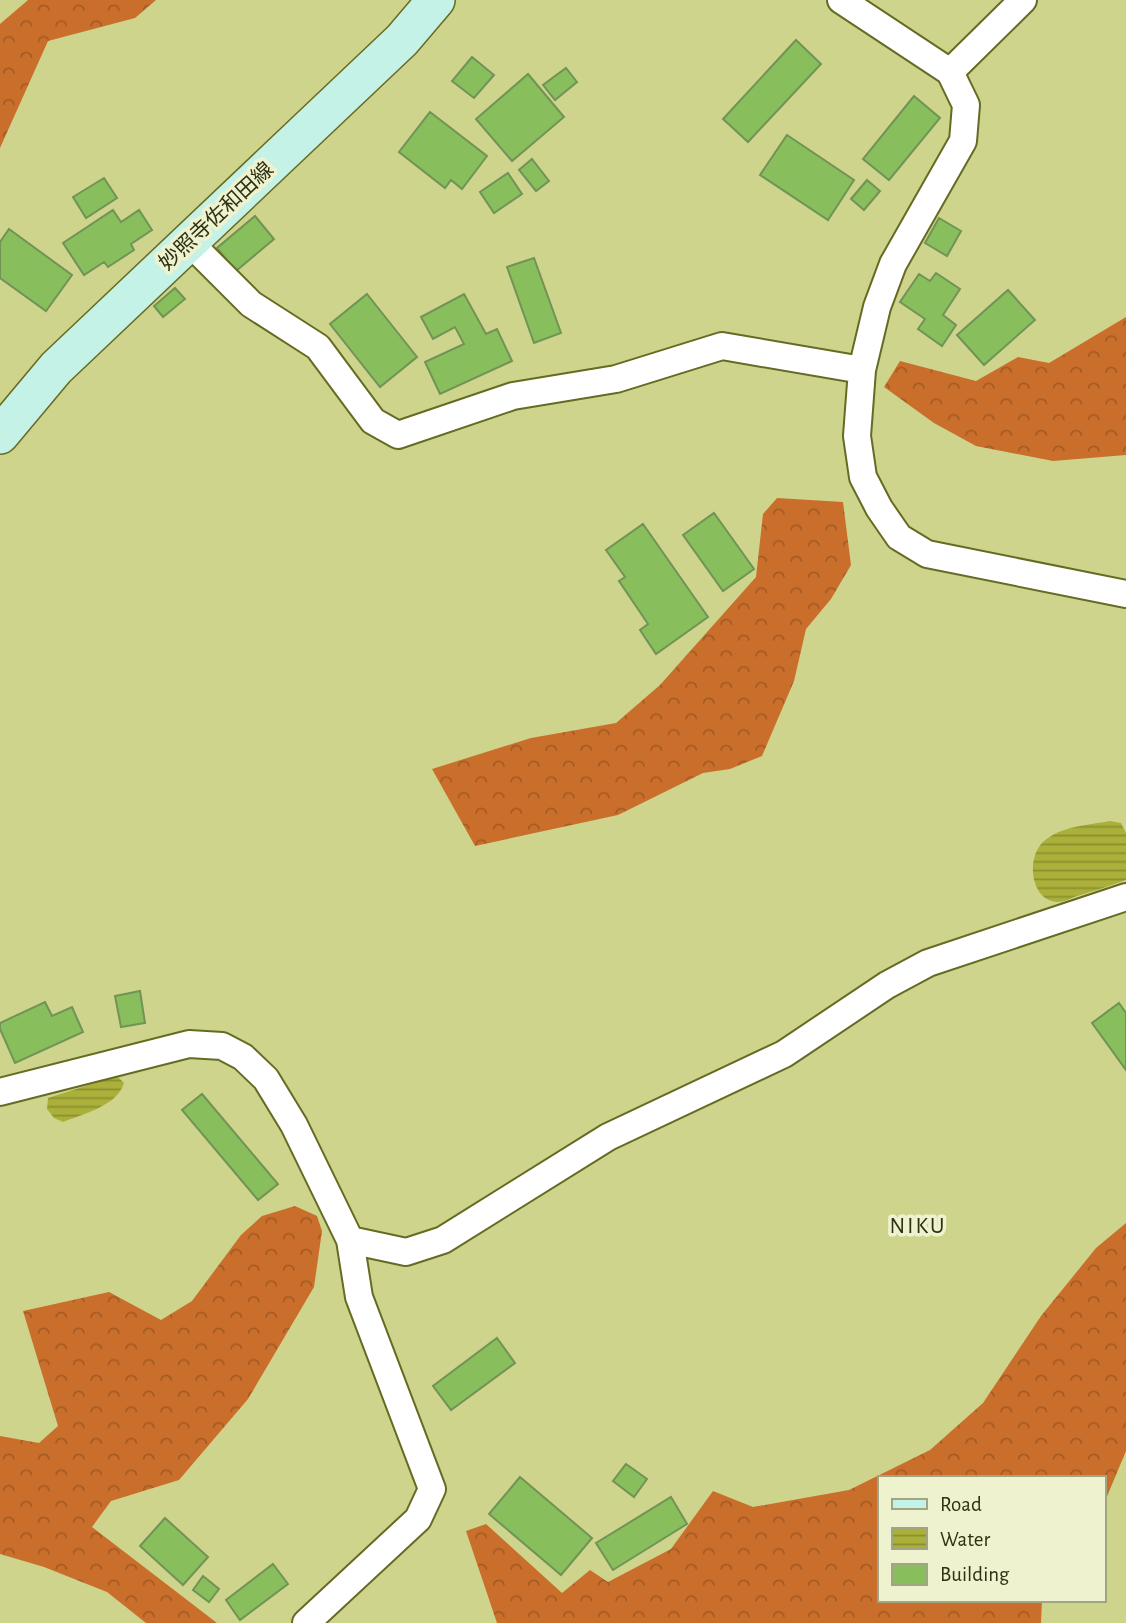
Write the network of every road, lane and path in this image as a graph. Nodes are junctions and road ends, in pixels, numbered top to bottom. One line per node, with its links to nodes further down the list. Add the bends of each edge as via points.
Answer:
1 (436, 0): 5 (main road, 妙照寺佐和田線, via 402,40)
2 (841, 0): 4 (street)
3 (1023, 0): 4 (street)
4 (950, 72): 6 (street, via 966,105 963,141 893,264)
5 (189, 242): 6 (street, via 251,304 318,347 373,421 398,435 513,396 616,379 722,346); 7 (main road, 妙照寺佐和田線, via 56,368)
6 (862, 370): 8 (street, via 857,436 863,477 899,537 927,554)
7 (0, 435)
8 (1126, 594)
9 (1126, 897): 11 (street, via 928,963 784,1054 608,1137 443,1240 406,1252)
10 (0, 1092): 11 (street, via 189,1044 222,1046 266,1079 295,1125)
11 (350, 1240): 12 (street, via 359,1297 432,1489 418,1519)
12 (306, 1623)

